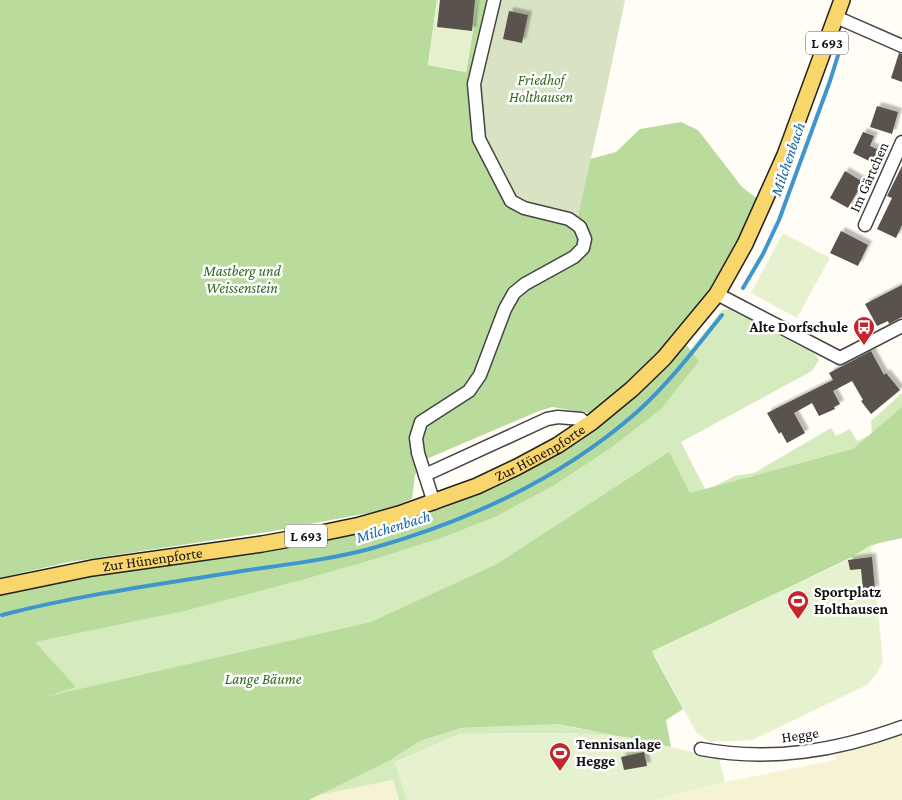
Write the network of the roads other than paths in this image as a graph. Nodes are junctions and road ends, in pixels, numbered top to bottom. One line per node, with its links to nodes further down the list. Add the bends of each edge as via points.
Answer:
1 (494, 0): 10 (street, via 474,84 479,139 511,201 524,208 569,219 580,227 583,248 574,257 514,293 480,375 469,391 421,422 416,438)
2 (842, 0): 3 (main road, Zur Hünenpforte / L 693)
3 (836, 17): 4 (street); 7 (main road, Zur Hünenpforte / L 693, via 771,188)
4 (902, 46)
5 (902, 142): 6 (street, Im Gärtchen)
6 (865, 225)
7 (717, 294): 8 (street, via 840,358 856,346); 9 (main road, Zur Hünenpforte / L 693, via 664,358 632,389)
8 (902, 326)
9 (584, 422): 10 (street, via 558,417 547,419); 11 (main road, Zur Hünenpforte / L 693, via 558,445 517,468)
10 (425, 475): 11 (street)
11 (434, 503): 12 (main road, Zur Hünenpforte / L 693, via 360,525 312,535 92,568)
12 (0, 587)
13 (902, 727): 14 (street, Hegge, via 836,747 773,755 729,754)
14 (701, 748)

